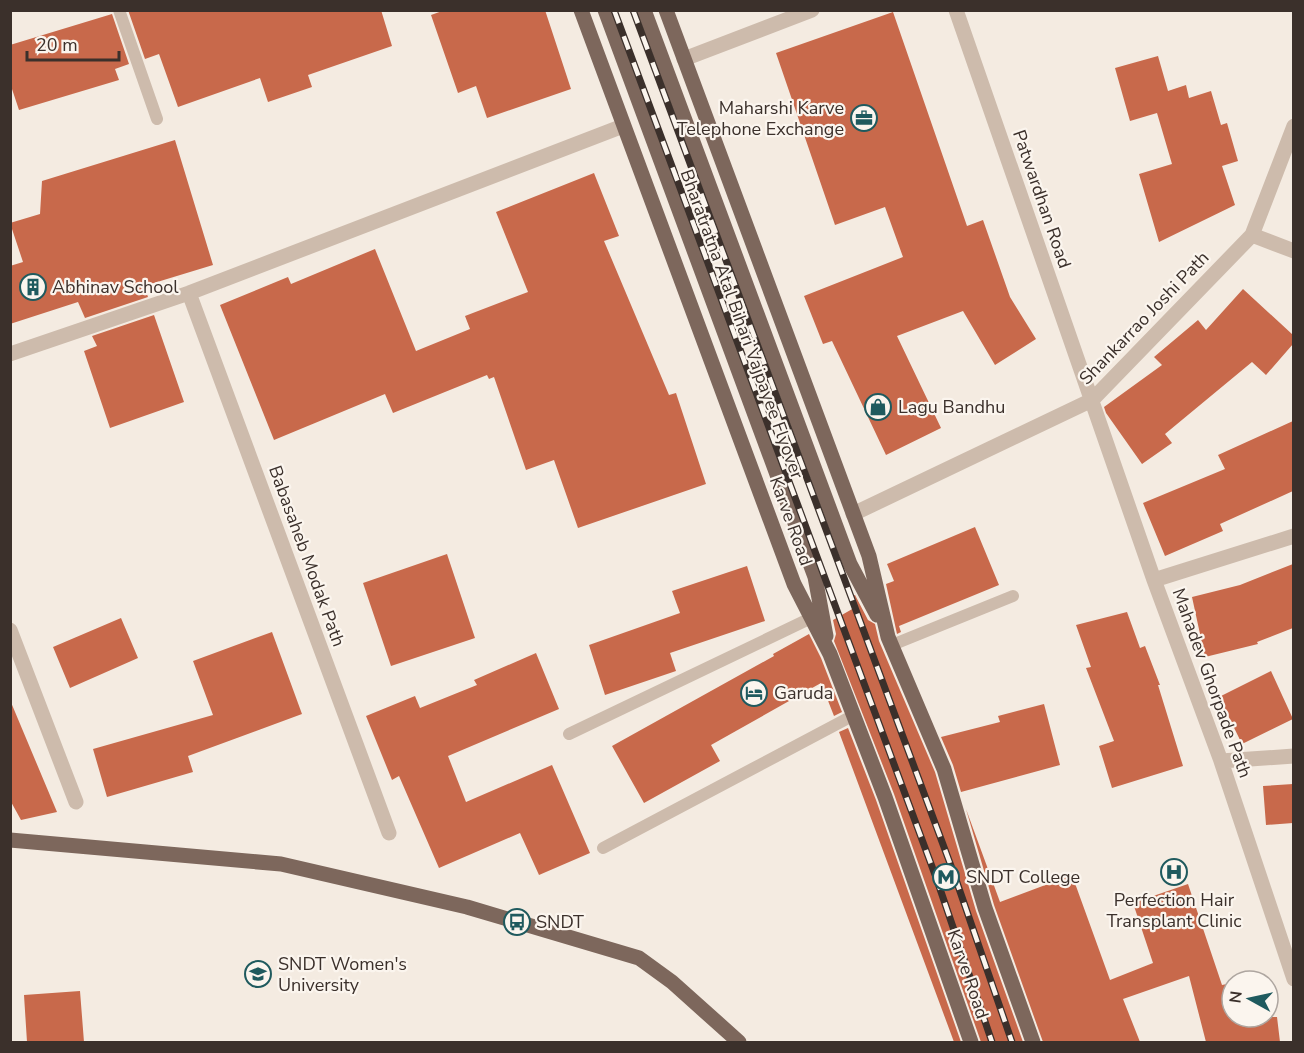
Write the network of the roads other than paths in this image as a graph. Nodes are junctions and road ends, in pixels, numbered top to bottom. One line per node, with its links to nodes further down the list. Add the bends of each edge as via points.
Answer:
1 (119, 10): 9 (lane)
2 (581, 10): 10 (main road, Karve Road)
3 (605, 10): 24 (main road, Bharatratna Atal Bihari Vajpayee Flyover, via 815,577)
4 (644, 10): 23 (main road, Bharatratna Atal Bihari Vajpayee Flyover, via 850,564)
5 (666, 10): 8 (main road, Karve Road)
6 (812, 10): 8 (street)
7 (956, 10): 16 (street, Patwardhan Road)
8 (684, 59): 17 (main road, Karve Road)
9 (157, 119)
10 (623, 126): 14 (street); 21 (main road, Karve Road, via 794,585)
11 (1293, 126): 12 (street, Shankarrao Joshi Path)
12 (1252, 235): 13 (street); 16 (street, Shankarrao Joshi Path)
13 (1293, 251)
14 (189, 293): 15 (street); 30 (street, Babasaheb Modak Path)
15 (10, 354)
16 (1092, 400): 17 (street, Shankarrao Joshi Path); 19 (street, Mahadev Ghorpade Path)
17 (853, 514): 23 (main road, Karve Road, via 869,556)
18 (1293, 536): 19 (street)
19 (1154, 580): 28 (street, Mahadev Ghorpade Path)
20 (1013, 596): 23 (lane)
21 (811, 618): 24 (main road, Karve Road); 26 (lane)
22 (10, 630): 29 (street)
23 (890, 641): 36 (main road, Karve Road, via 944,769 985,908)
24 (830, 654): 25 (main road, Karve Road)
25 (854, 715): 32 (lane); 35 (main road, Karve Road)
26 (569, 734)
27 (1293, 756): 28 (street)
28 (1221, 761): 33 (street, Mahadev Ghorpade Path)
29 (76, 802)
30 (388, 833)
31 (10, 840): 34 (main road, via 281,864 467,907 639,958)
32 (603, 848)
33 (1293, 979)
34 (739, 1042)
35 (971, 1042)
36 (1033, 1042)

